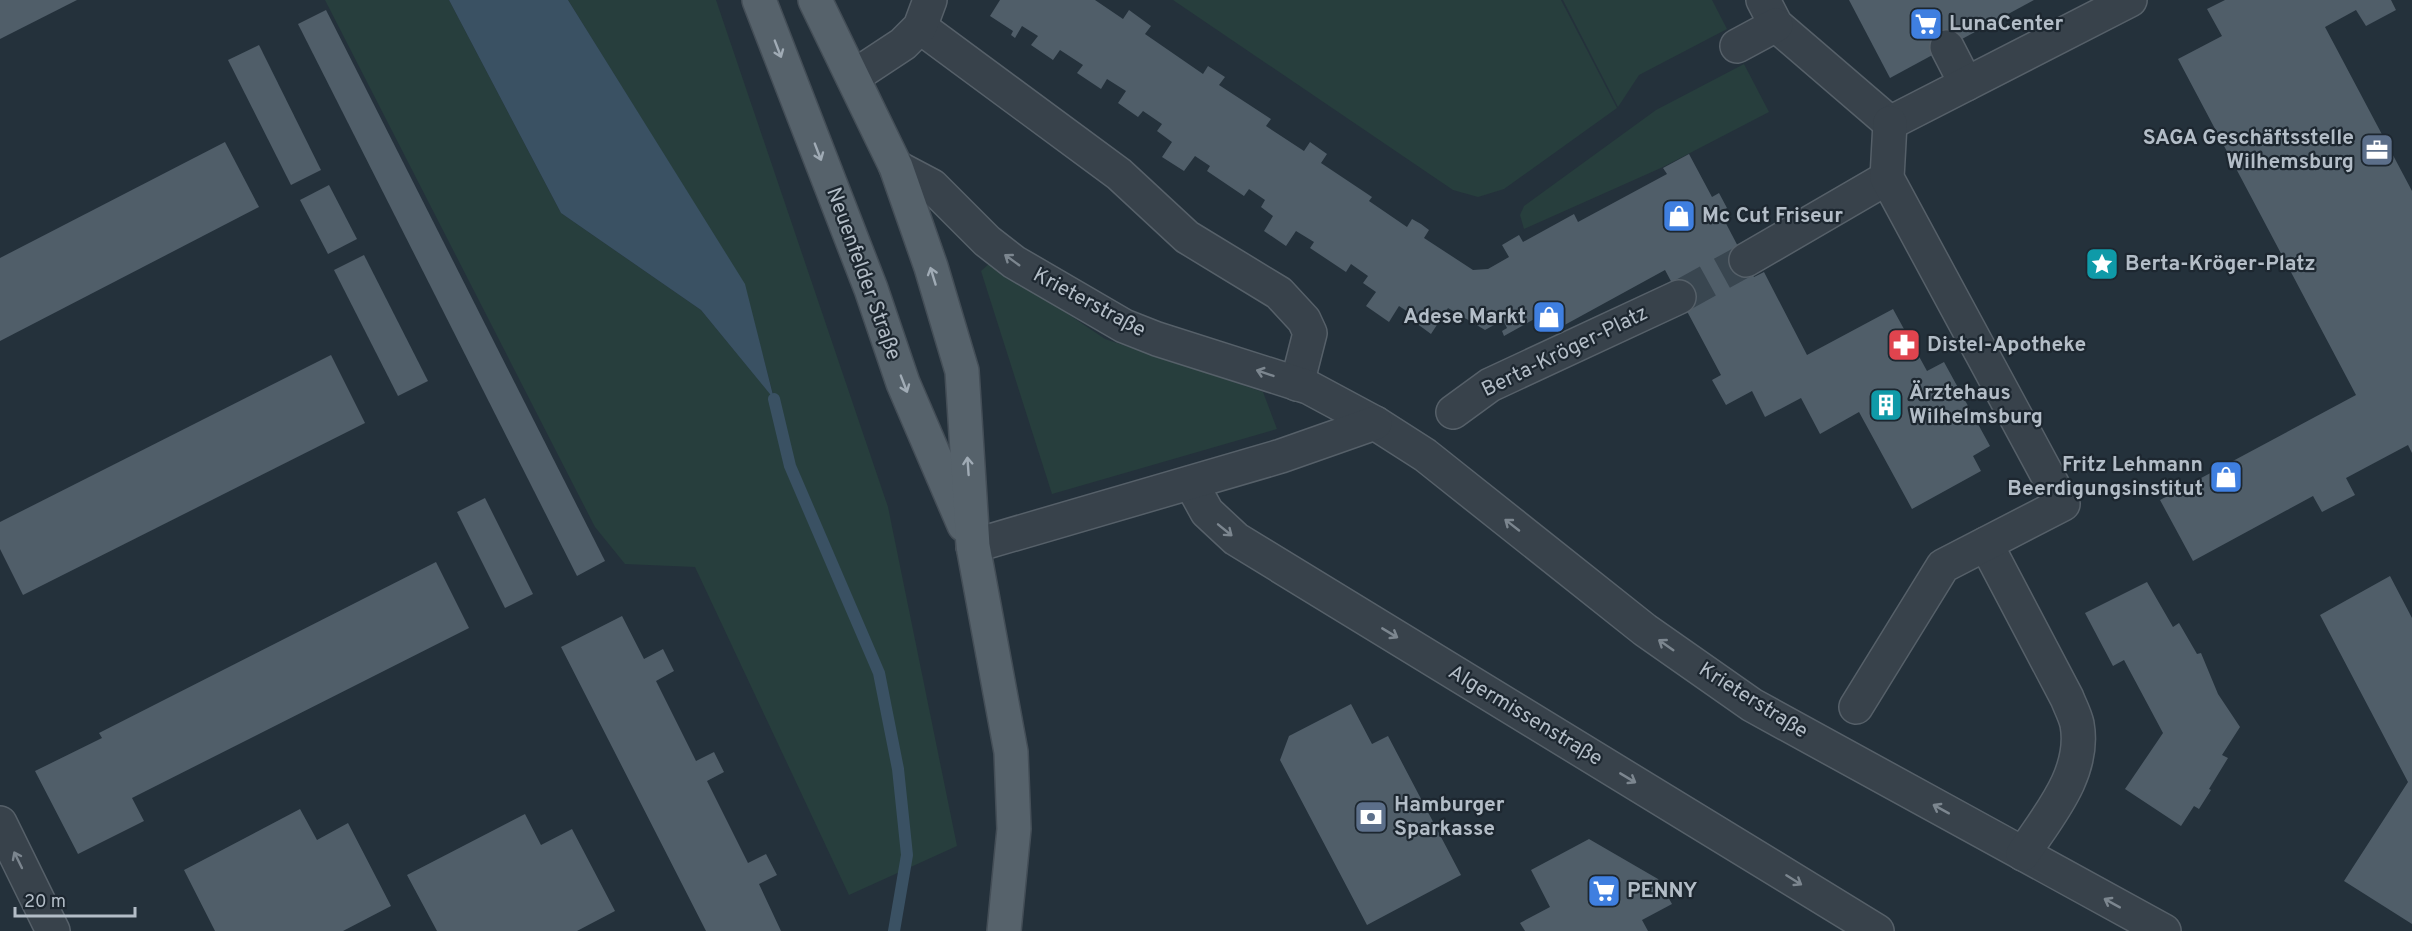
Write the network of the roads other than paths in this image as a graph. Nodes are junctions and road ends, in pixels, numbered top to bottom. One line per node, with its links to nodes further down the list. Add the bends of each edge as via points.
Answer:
1 (759, 0): 20 (main road, Neuenfelder Straße, one-way to 20, via 871,289 903,383)
2 (815, 0): 8 (main road, Neuenfelder Straße)
3 (2130, 0): 9 (street)
4 (1767, 7): 6 (street); 10 (street)
5 (925, 14): 8 (street, via 903,44); 15 (street, via 1102,160 1187,237 1279,293 1304,320 1310,333)
6 (1737, 46)
7 (1947, 47): 9 (street)
8 (853, 77): 11 (main road, Neuenfelder Straße)
9 (1966, 84): 10 (street)
10 (1890, 123): 12 (street)
11 (896, 167): 15 (street, Krieterstraße, one-way to 11, via 1125,326 1014,262 932,186); 20 (main road, Neuenfelder Straße, one-way to 11, via 962,371)
12 (1887, 178): 13 (street); 19 (street, via 2063,504)
13 (1746, 260)
14 (1679, 297): 16 (street, Berta-Kröger-Platz, via 1490,385)
15 (1297, 384): 17 (street, Krieterstraße)
16 (1454, 412)
17 (1375, 423): 18 (street); 23 (street, Krieterstraße, one-way to 17, via 1752,705 1645,630 1425,456)
18 (1191, 483): 20 (street); 26 (street, Algermissenstraße, one-way to 26, via 1207,512 1236,539)
19 (1986, 544): 21 (street, via 1943,567); 23 (street, via 2077,724 2073,770 2065,790)
20 (973, 546): 25 (main road, Neuenfelder Straße, via 1011,752 1014,829)
21 (1856, 707)
22 (0, 823): 24 (street, one-way to 22)
23 (2023, 854): 27 (street, Krieterstraße, one-way to 23)
24 (53, 931)
25 (1004, 931)
26 (1877, 931)
27 (2163, 931)

